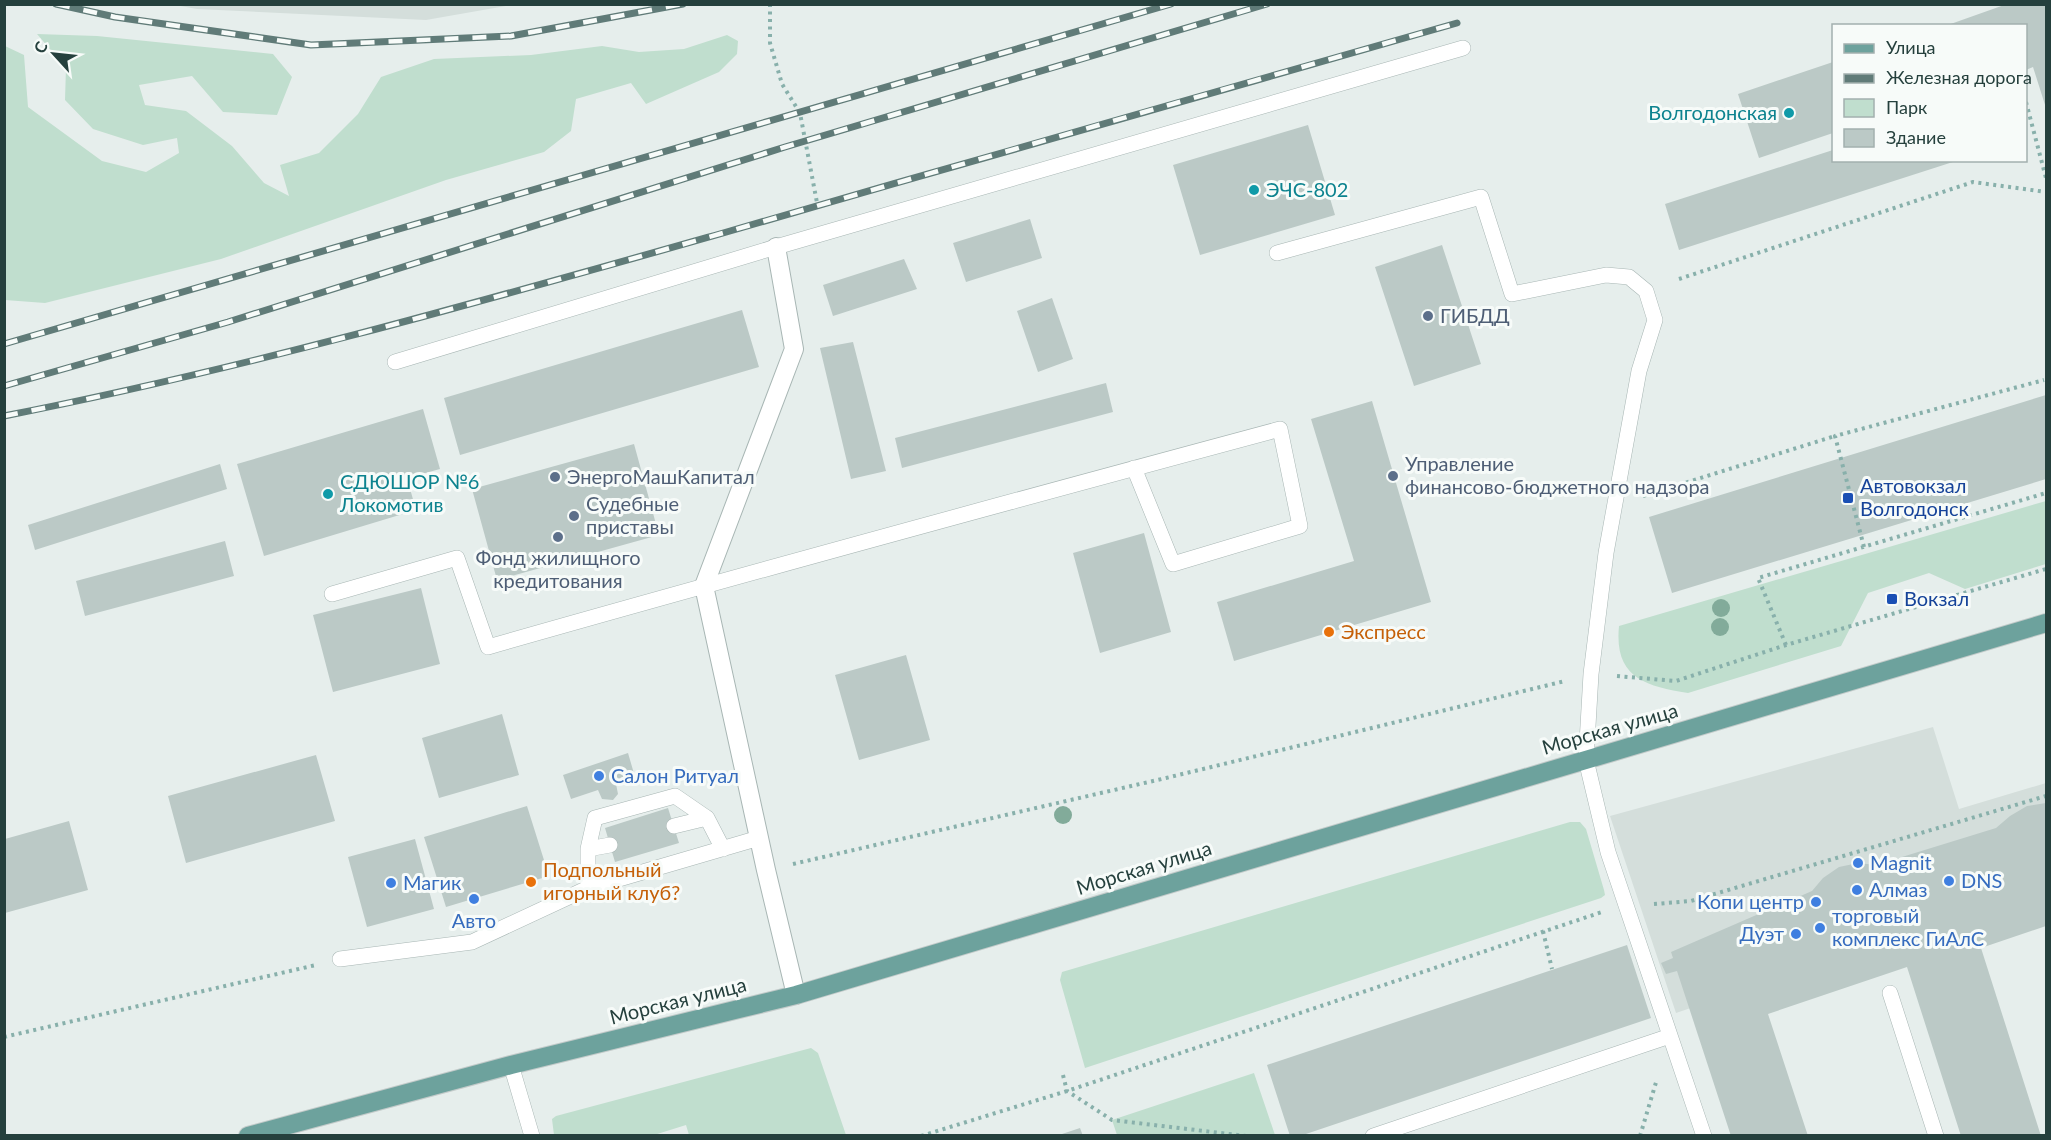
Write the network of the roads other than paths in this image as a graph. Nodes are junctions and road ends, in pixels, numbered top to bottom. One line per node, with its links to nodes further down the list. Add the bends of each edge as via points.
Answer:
1 (1462, 48): 2 (lane)
2 (776, 247): 4 (lane); 6 (street, via 794,349)
3 (1277, 253): 9 (lane, via 1481,196 1512,294 1606,274 1629,277 1646,291 1655,320 1639,371 1606,553 1591,674)
4 (395, 362)
5 (1134, 468): 5 (lane, via 1280,429 1300,526 1173,564); 6 (lane)
6 (704, 586): 7 (lane, via 488,646 457,558); 12 (street)
7 (332, 594)
8 (2046, 623): 9 (main road, Морская улица)
9 (1586, 760): 19 (main road, Морская улица); 20 (lane, via 1608,852)
10 (708, 818): 11 (lane); 14 (lane, via 675,796 595,818); 15 (lane)
11 (674, 826)
12 (759, 838): 15 (lane); 19 (street)
13 (610, 845): 14 (lane)
14 (588, 849): 16 (lane)
15 (723, 849): 16 (lane)
16 (588, 888): 17 (lane, via 472,942)
17 (340, 959)
18 (1890, 993): 26 (lane)
19 (796, 995): 21 (main road, Морская улица)
20 (1670, 1036): 24 (lane); 25 (lane)
21 (511, 1065): 22 (main road, Морская улица); 23 (lane)
22 (248, 1136)
23 (532, 1136)
24 (1373, 1136)
25 (1704, 1136)
26 (1936, 1136)

